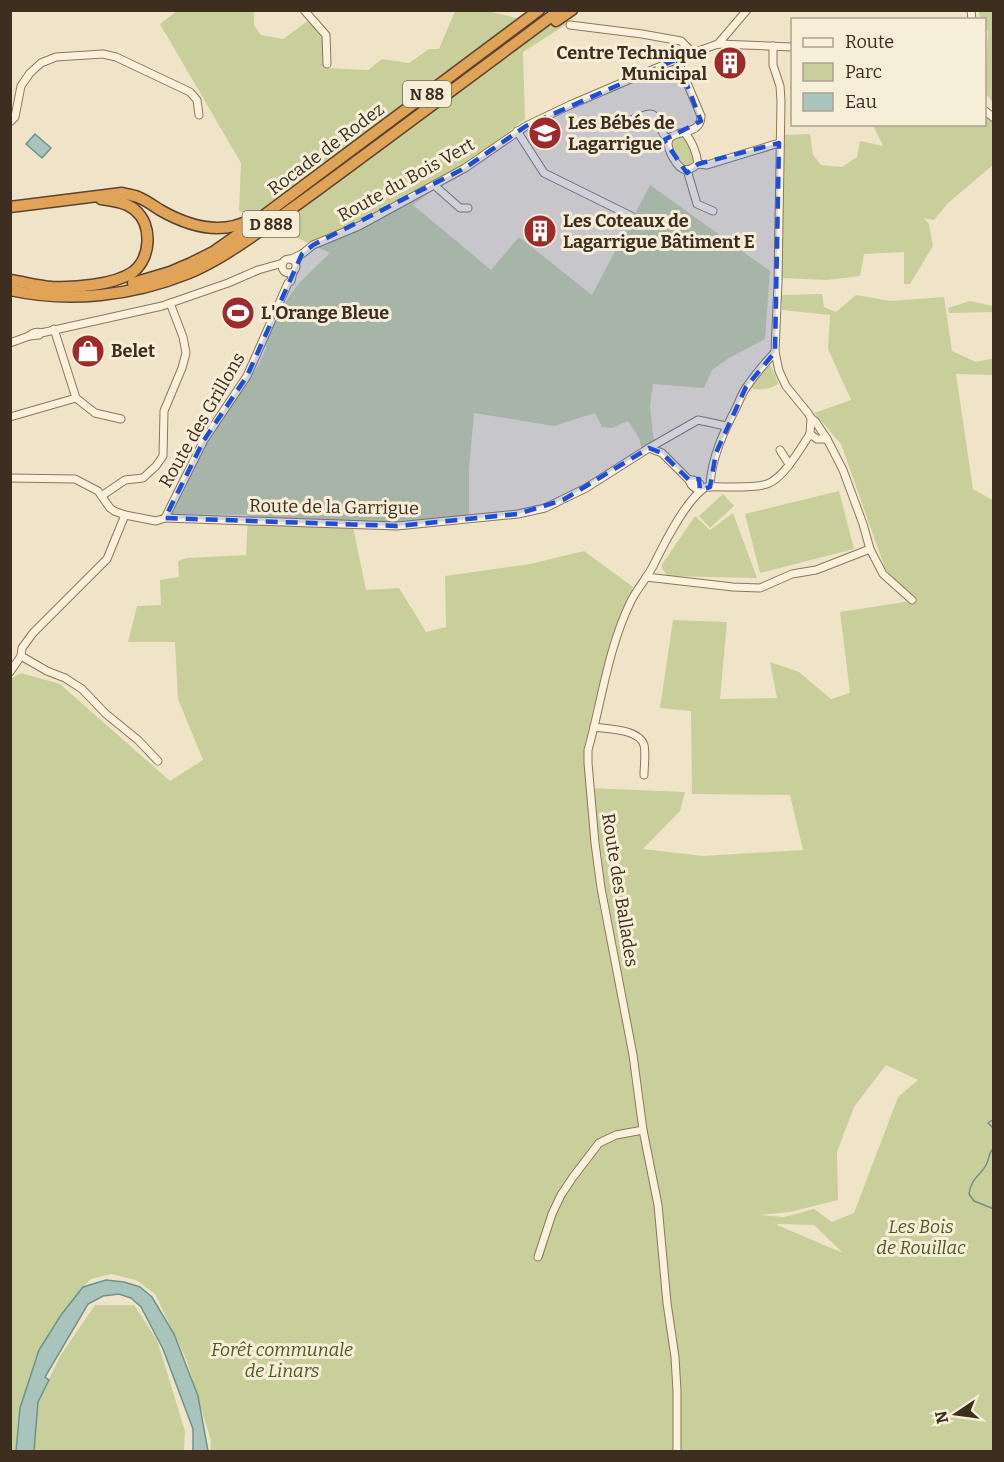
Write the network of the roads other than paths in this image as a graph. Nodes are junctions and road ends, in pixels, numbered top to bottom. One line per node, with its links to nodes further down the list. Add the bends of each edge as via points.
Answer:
1 (304, 10): 13 (street, via 326,35)
2 (539, 10): 23 (highway, Rocade de Rodez / N 88)
3 (560, 10): 11 (highway, Rocade de Rodez)
4 (572, 10): 11 (highway)
5 (747, 10): 7 (street)
6 (570, 25): 10 (street, via 681,41)
7 (718, 44): 8 (street, Route du Bois Vert); 10 (street, Route du Bois Vert)
8 (773, 46): 9 (street, Route du Bois Vert); 20 (street, via 773,65 780,86)
9 (791, 47)
10 (693, 53): 12 (street, Route du Bois Vert)
11 (494, 59): 33 (highway, Rocade de Rodez / D 888, via 283,216 190,273 100,296 55,297)
12 (677, 59): 17 (street, Route du Bois Vert); 18 (street, via 701,116 698,126)
13 (327, 64)
14 (199, 115): 15 (street, via 197,100 190,92 103,54 56,57 41,63 21,86 15,117)
15 (10, 122)
16 (624, 123): 19 (street, via 653,114)
17 (516, 131): 24 (street, Route du Bois Vert); 29 (street, via 544,173)
18 (685, 133): 19 (street); 21 (street)
19 (668, 141): 22 (street, via 677,165)
20 (779, 143): 21 (street, via 707,165); 37 (street)
21 (698, 164): 22 (street)
22 (687, 170): 28 (street, via 697,204)
23 (315, 177): 25 (highway, via 256,217 231,228 184,223 140,198 122,193); 32 (highway, Rocade de Rodez / D 888, via 213,252 170,272 134,283 87,290 39,288)
24 (434, 185): 27 (street, via 460,208); 30 (street, Route du Bois Vert)
25 (95, 197): 26 (highway); 32 (highway, via 126,204 141,216 146,226 147,248 133,272 107,282 71,287)
26 (10, 207)
27 (468, 208)
28 (712, 211)
29 (631, 216)
30 (302, 254): 31 (street); 31 (street, Route du Bois Vert, via 286,260)
31 (289, 269): 34 (street, via 270,266); 53 (street, Route des Grillons, via 291,281 248,376 204,440)
32 (10, 281)
33 (10, 290)
34 (170, 303): 35 (street); 51 (street, via 186,353 164,411 163,456 143,478 125,480)
35 (54, 329): 36 (street); 38 (street)
36 (10, 343)
37 (775, 352): 40 (street, via 786,386); 42 (street, via 746,387)
38 (76, 398): 39 (street); 41 (street, via 95,413)
39 (10, 417)
40 (811, 418): 43 (street); 44 (street)
41 (121, 419)
42 (726, 426): 45 (street, Route de la Garrigue, via 698,420); 49 (street)
43 (810, 434): 44 (street, via 819,432); 47 (street)
44 (827, 439): 54 (street, via 843,470)
45 (649, 448): 50 (street, via 662,453 689,480 700,484); 53 (street, Route de la Garrigue, via 563,500 518,514 397,526)
46 (780, 450): 47 (street)
47 (789, 464): 49 (street, via 769,484)
48 (10, 478): 51 (street, via 75,479)
49 (710, 487): 50 (street)
50 (700, 490): 55 (street, Route des Ballades, via 670,533)
51 (103, 495): 52 (street, via 110,508)
52 (125, 515): 53 (street, via 156,521); 59 (street, via 107,559 33,633)
53 (165, 518)
54 (870, 549): 57 (street, via 760,588); 58 (street, via 883,574)
55 (654, 565): 56 (street, Route des Ballades); 57 (street)
56 (646, 577): 57 (street); 61 (street, Route des Ballades, via 631,600 608,663)
57 (665, 578)
58 (912, 600)
59 (21, 656): 60 (street); 62 (street, via 81,690)
60 (10, 672)
61 (594, 727): 63 (street, via 639,738 644,746); 64 (street, Route des Ballades, via 588,763 600,888 633,1055)
62 (158, 761)
63 (644, 775)
64 (643, 1131): 65 (street, via 616,1135 599,1143 561,1195); 66 (street, Route des Ballades, via 658,1205 675,1357)
65 (538, 1257)
66 (677, 1452)

